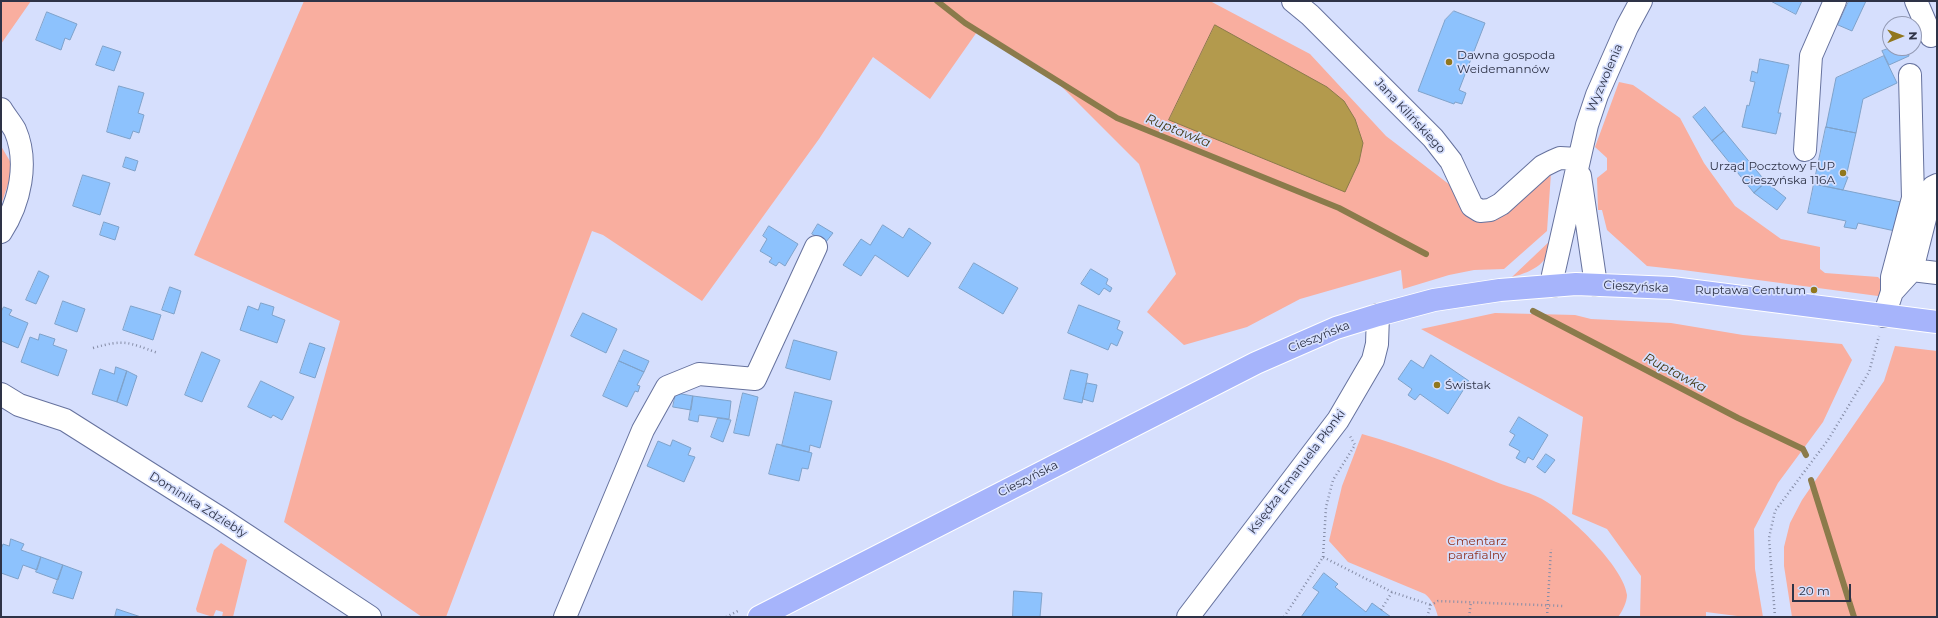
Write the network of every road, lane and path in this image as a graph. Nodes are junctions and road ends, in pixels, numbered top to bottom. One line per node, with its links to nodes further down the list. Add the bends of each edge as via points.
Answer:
1 (1294, 1): 7 (street, Jana Kilińskiego, via 1433,138 1451,161 1472,206 1480,211 1490,210 1501,204 1543,166 1560,158)
2 (1641, 1): 7 (street, Wyzwolenia, via 1597,95)
3 (1835, 1): 6 (street, via 1811,56)
4 (1910, 75): 15 (street, via 1913,198 1892,277)
5 (1, 109): 9 (street, via 14,129 22,157 19,185 11,217)
6 (1805, 150)
7 (1578, 159): 13 (street, Wyzwolenia); 14 (street, Wyzwolenia, via 1553,275)
8 (1937, 185): 11 (street, via 1933,187)
9 (1, 232)
10 (816, 247): 32 (street, via 755,379 699,374 667,387 643,430)
11 (1912, 270): 12 (street); 15 (street)
12 (1937, 273)
13 (1596, 285): 14 (main road, Cieszyńska); 17 (main road, Cieszyńska, via 1672,288)
14 (1553, 286): 16 (main road, Cieszyńska, via 1453,296)
15 (1892, 292): 17 (street)
16 (1378, 315): 22 (street, Księdza Emanuela Płonki, via 1377,344 1373,360); 33 (main road, Cieszyńska, via 1315,337 1256,364)
17 (1884, 316): 18 (main road, Cieszyńska); 39 (path, via 1869,372 1828,440 1775,511 1769,538)
18 (1937, 322)
19 (93, 348): 20 (path, via 126,341)
20 (158, 353)
21 (7, 401): 31 (street, Dominika Zdziebły, via 65,420)
22 (1338, 420): 24 (path, via 1347,430 1355,446 1333,480 1326,507); 34 (street, Księdza Emanuela Płonki)
23 (1550, 549): 28 (path)
24 (1324, 557): 25 (path); 35 (path)
25 (1392, 592): 27 (path); 30 (path)
26 (1471, 602): 27 (path, via 1438,601); 28 (path); 37 (path)
27 (1431, 605): 36 (path)
28 (1547, 605): 29 (path); 38 (path)
29 (1564, 606)
30 (1381, 610)
31 (370, 617)
32 (565, 617)
33 (759, 617)
34 (1188, 617)
35 (1284, 617)
36 (1427, 617)
37 (1469, 617)
38 (1547, 617)
39 (1775, 617)

